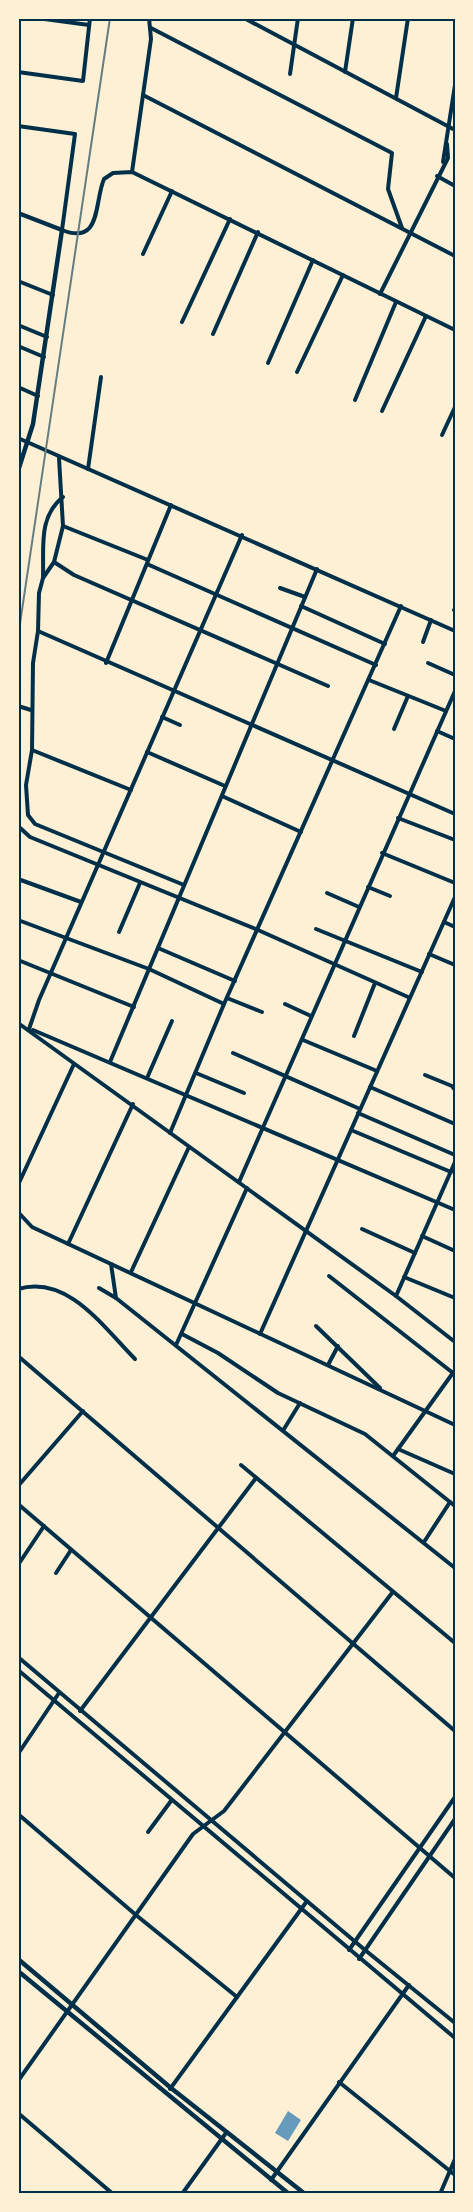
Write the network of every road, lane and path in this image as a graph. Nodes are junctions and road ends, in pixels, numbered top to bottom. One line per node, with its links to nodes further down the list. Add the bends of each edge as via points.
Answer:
1 (37, 18): 8 (street)
2 (90, 18): 8 (street)
3 (149, 18): 9 (street)
4 (244, 18): 10 (street)
5 (298, 18): 10 (street)
6 (353, 18): 12 (street)
7 (408, 18): 16 (street)
8 (89, 26): 11 (street, via 82,81)
9 (151, 28): 15 (street); 26 (street, via 392,153 388,189)
10 (294, 46): 12 (street); 13 (street)
11 (18, 72)
12 (345, 72): 16 (street)
13 (290, 74)
14 (455, 85): 18 (street)
15 (143, 95): 20 (street); 26 (street)
16 (396, 98): 18 (street)
17 (18, 126): 27 (street, via 75,134)
18 (449, 127): 19 (street); 21 (street)
19 (455, 130)
20 (132, 172): 23 (street); 27 (street, via 113,173 104,179 97,214 88,230 78,234)
21 (437, 176): 22 (street); 29 (street)
22 (455, 186)
23 (172, 191): 25 (street); 30 (street)
24 (18, 213): 27 (street)
25 (230, 219): 28 (street); 39 (street)
26 (402, 229): 29 (street)
27 (62, 231): 36 (street)
28 (258, 232): 32 (street); 42 (street)
29 (412, 233): 31 (street); 35 (street)
30 (143, 254)
31 (455, 256)
32 (313, 260): 33 (street); 46 (street)
33 (343, 275): 35 (street); 47 (street)
34 (18, 281): 36 (street)
35 (380, 294): 37 (street)
36 (53, 295): 43 (street)
37 (396, 302): 38 (street); 51 (street)
38 (426, 316): 41 (street); 53 (street)
39 (182, 322)
40 (18, 325): 43 (street)
41 (455, 330)
42 (213, 334)
43 (47, 337): 45 (street)
44 (18, 346): 45 (street)
45 (44, 357): 50 (street)
46 (268, 363)
47 (297, 372)
48 (101, 377): 58 (street)
49 (18, 387): 50 (street)
50 (38, 396): 56 (street)
51 (355, 400)
52 (455, 406): 54 (street)
53 (382, 411)
54 (442, 435)
55 (18, 438): 56 (street)
56 (28, 443): 57 (street); 59 (street)
57 (60, 458): 58 (street); 60 (street)
58 (88, 469): 61 (street)
59 (18, 471)
60 (63, 497): 62 (street); 67 (street, via 50,508 44,532)
61 (171, 505): 63 (street); 65 (street)
62 (63, 526): 64 (street); 65 (street)
63 (242, 535): 66 (street); 69 (street)
64 (54, 562): 67 (street); 71 (street)
65 (148, 562): 69 (street); 71 (street)
66 (317, 569): 70 (street); 73 (street)
67 (43, 578): 76 (street)
68 (280, 588): 70 (street)
69 (216, 594): 75 (street); 77 (street)
70 (305, 597): 72 (street)
71 (132, 600): 77 (street); 81 (street)
72 (301, 606): 75 (street); 80 (street)
73 (401, 606): 74 (street); 80 (street)
74 (431, 620): 78 (street); 79 (street)
75 (292, 627): 83 (street); 84 (street)
76 (38, 631): 81 (street); 92 (street)
77 (200, 631): 83 (street); 89 (street)
78 (455, 631)
79 (423, 642)
80 (384, 644): 84 (street)
81 (106, 663): 89 (street)
82 (429, 663): 85 (street)
83 (276, 664): 87 (street); 96 (street)
84 (375, 665): 86 (street)
85 (455, 675)
86 (369, 680): 90 (street); 102 (street)
87 (328, 686)
88 (455, 691): 93 (street)
89 (173, 692): 94 (street); 96 (street)
90 (408, 696): 93 (street); 97 (street)
91 (18, 706): 92 (street)
92 (31, 710): 100 (street)
93 (446, 711): 98 (street)
94 (162, 717): 95 (street); 101 (street)
95 (180, 725)
96 (250, 726): 102 (street); 103 (street)
97 (394, 729)
98 (437, 731): 99 (street); 105 (street)
99 (455, 739)
100 (32, 750): 104 (street); 112 (street, via 26,785 31,821)
101 (147, 752): 103 (street); 104 (street)
102 (332, 762): 105 (street); 110 (street)
103 (225, 786): 106 (street)
104 (131, 790): 112 (street)
105 (409, 794): 107 (street); 108 (street)
106 (222, 796): 110 (street); 118 (street)
107 (455, 814)
108 (398, 818): 111 (street); 113 (street)
109 (18, 826): 114 (street, via 30,837)
110 (301, 832): 130 (street)
111 (455, 840)
112 (104, 851): 114 (street); 118 (street)
113 (382, 853): 117 (street); 119 (street)
114 (98, 865): 116 (street); 124 (street)
115 (18, 879): 124 (street)
116 (140, 883): 123 (street); 131 (street)
117 (455, 883)
118 (184, 885): 123 (street)
119 (368, 887): 121 (street); 125 (street)
120 (327, 893): 125 (street)
121 (390, 897)
122 (455, 897): 127 (street)
123 (178, 899): 130 (street); 134 (street)
124 (81, 902): 132 (street)
125 (359, 907): 133 (street)
126 (18, 920): 132 (street)
127 (444, 922): 128 (street); 135 (street)
128 (455, 927)
129 (316, 929): 133 (street)
130 (258, 930): 138 (street); 142 (street)
131 (119, 932)
132 (67, 937): 139 (street); 141 (street)
133 (345, 941): 138 (street); 140 (street)
134 (158, 948): 139 (street); 142 (street)
135 (429, 954): 137 (street); 140 (street)
136 (18, 960): 141 (street)
137 (455, 965)
138 (335, 966): 143 (street); 150 (street)
139 (149, 969): 146 (street); 148 (street)
140 (422, 972): 144 (street)
141 (51, 974): 148 (street); 153 (street)
142 (235, 981): 145 (street)
143 (375, 983): 144 (street); 154 (street)
144 (408, 997): 159 (street)
145 (227, 998): 146 (street); 149 (street)
146 (224, 1004): 160 (street)
147 (285, 1004): 150 (street)
148 (134, 1006): 157 (street)
149 (262, 1012)
150 (312, 1016): 155 (street)
151 (172, 1021): 163 (street)
152 (18, 1023): 153 (street)
153 (29, 1029): 157 (street); 158 (street)
154 (354, 1036)
155 (303, 1040): 159 (street); 162 (street)
156 (233, 1053): 162 (street)
157 (111, 1062): 163 (street)
158 (74, 1064): 168 (street); 180 (street)
159 (377, 1071): 164 (street)
160 (196, 1073): 166 (street); 167 (street)
161 (425, 1075): 165 (street)
162 (287, 1076): 169 (street); 171 (street)
163 (147, 1078): 167 (street)
164 (370, 1087): 169 (street); 170 (street)
165 (455, 1090)
166 (244, 1093)
167 (187, 1096): 171 (street); 173 (street)
168 (133, 1104): 173 (street); 188 (street)
169 (359, 1111): 172 (street); 175 (street)
170 (455, 1125)
171 (264, 1128): 176 (street); 179 (street)
172 (351, 1130): 176 (street); 178 (street)
173 (170, 1133): 174 (street)
174 (189, 1147): 179 (street); 192 (street)
175 (455, 1155)
176 (337, 1161): 182 (street); 186 (street)
177 (455, 1162): 178 (street)
178 (453, 1169): 182 (street)
179 (239, 1182): 181 (street)
180 (18, 1185)
181 (247, 1188): 186 (street); 200 (street)
182 (438, 1202): 183 (street); 187 (street)
183 (455, 1210)
184 (18, 1212): 188 (street, via 32,1227)
185 (362, 1229): 190 (street)
186 (306, 1231): 197 (street); 203 (street)
187 (422, 1236): 189 (street); 190 (street)
188 (68, 1244): 191 (street)
189 (455, 1251)
190 (415, 1253): 194 (street)
191 (111, 1263): 192 (street); 198 (street)
192 (131, 1272): 200 (street)
193 (329, 1276): 210 (street)
194 (404, 1277): 197 (street); 199 (street)
195 (99, 1288): 198 (street)
196 (18, 1289): 208 (street, via 56,1288 69,1295)
197 (396, 1296): 204 (street)
198 (116, 1298): 205 (street)
199 (455, 1298)
200 (196, 1302): 202 (street); 203 (street)
201 (316, 1326): 206 (street)
202 (182, 1334): 205 (street); 212 (street)
203 (260, 1334): 209 (street)
204 (455, 1342)
205 (176, 1345): 216 (street)
206 (338, 1346): 209 (street); 211 (street)
207 (18, 1356): 213 (street)
208 (135, 1359)
209 (328, 1365): 211 (street)
210 (454, 1372): 214 (street)
211 (381, 1389): 214 (street)
212 (300, 1404): 216 (street); 218 (street, via 365,1434)
213 (82, 1411): 222 (street); 227 (street)
214 (425, 1411): 215 (street); 217 (street)
215 (455, 1425)
216 (284, 1429): 228 (street)
217 (398, 1449): 218 (street); 220 (street)
218 (393, 1456): 223 (street)
219 (241, 1465): 221 (street)
220 (455, 1474)
221 (256, 1478): 227 (street); 233 (street)
222 (18, 1486)
223 (450, 1502): 225 (street); 228 (street)
224 (18, 1504): 226 (street)
225 (455, 1506)
226 (44, 1526): 229 (street); 230 (street)
227 (216, 1527): 234 (street); 236 (street)
228 (424, 1542): 231 (street)
229 (71, 1550): 232 (street); 234 (street)
230 (20, 1562)
231 (455, 1568)
232 (56, 1572)
233 (392, 1593): 235 (street); 236 (street)
234 (149, 1618): 241 (street); 243 (street)
235 (455, 1643)
236 (352, 1645): 242 (street); 243 (street)
237 (18, 1657): 239 (street)
238 (18, 1670): 240 (street)
239 (59, 1693): 240 (street); 241 (street)
240 (54, 1701): 244 (street); 246 (street)
241 (80, 1711): 249 (street)
242 (455, 1731)
243 (283, 1732): 249 (street); 252 (street)
244 (18, 1754)
245 (455, 1797): 252 (street)
246 (171, 1801): 250 (street); 251 (street)
247 (18, 1814): 257 (street)
248 (455, 1819): 253 (street)
249 (213, 1821): 250 (street); 255 (street)
250 (202, 1827): 256 (street); 257 (street)
251 (148, 1832)
252 (420, 1848): 253 (street); 258 (street)
253 (429, 1856): 254 (street); 260 (street)
254 (455, 1878)
255 (307, 1901): 256 (street); 258 (street)
256 (300, 1909): 259 (street); 266 (street)
257 (136, 1915): 266 (street); 267 (street)
258 (355, 1942): 259 (street); 260 (street)
259 (349, 1950): 262 (street)
260 (365, 1950): 262 (street); 264 (street)
261 (18, 1959): 267 (street)
262 (359, 1959): 265 (street)
263 (18, 1971): 268 (street)
264 (409, 1985): 265 (street); 269 (street)
265 (402, 1995): 270 (street); 272 (street)
266 (237, 1997): 273 (street)
267 (72, 2005): 268 (street); 273 (street)
268 (67, 2011): 271 (street); 274 (street)
269 (455, 2023)
270 (455, 2038)
271 (18, 2081)
272 (339, 2082): 279 (street); 280 (street)
273 (171, 2088): 274 (street); 276 (street)
274 (167, 2095): 277 (street)
275 (18, 2113): 283 (street)
276 (226, 2133): 277 (street); 280 (street)
277 (221, 2140): 282 (street); 284 (street)
278 (455, 2159): 279 (street)
279 (450, 2171): 281 (street); 287 (street)
280 (276, 2172): 282 (street); 286 (street)
281 (455, 2175)
282 (271, 2180): 285 (street)
283 (113, 2194)
284 (182, 2194)
285 (288, 2194)
286 (305, 2194)
287 (440, 2194)

